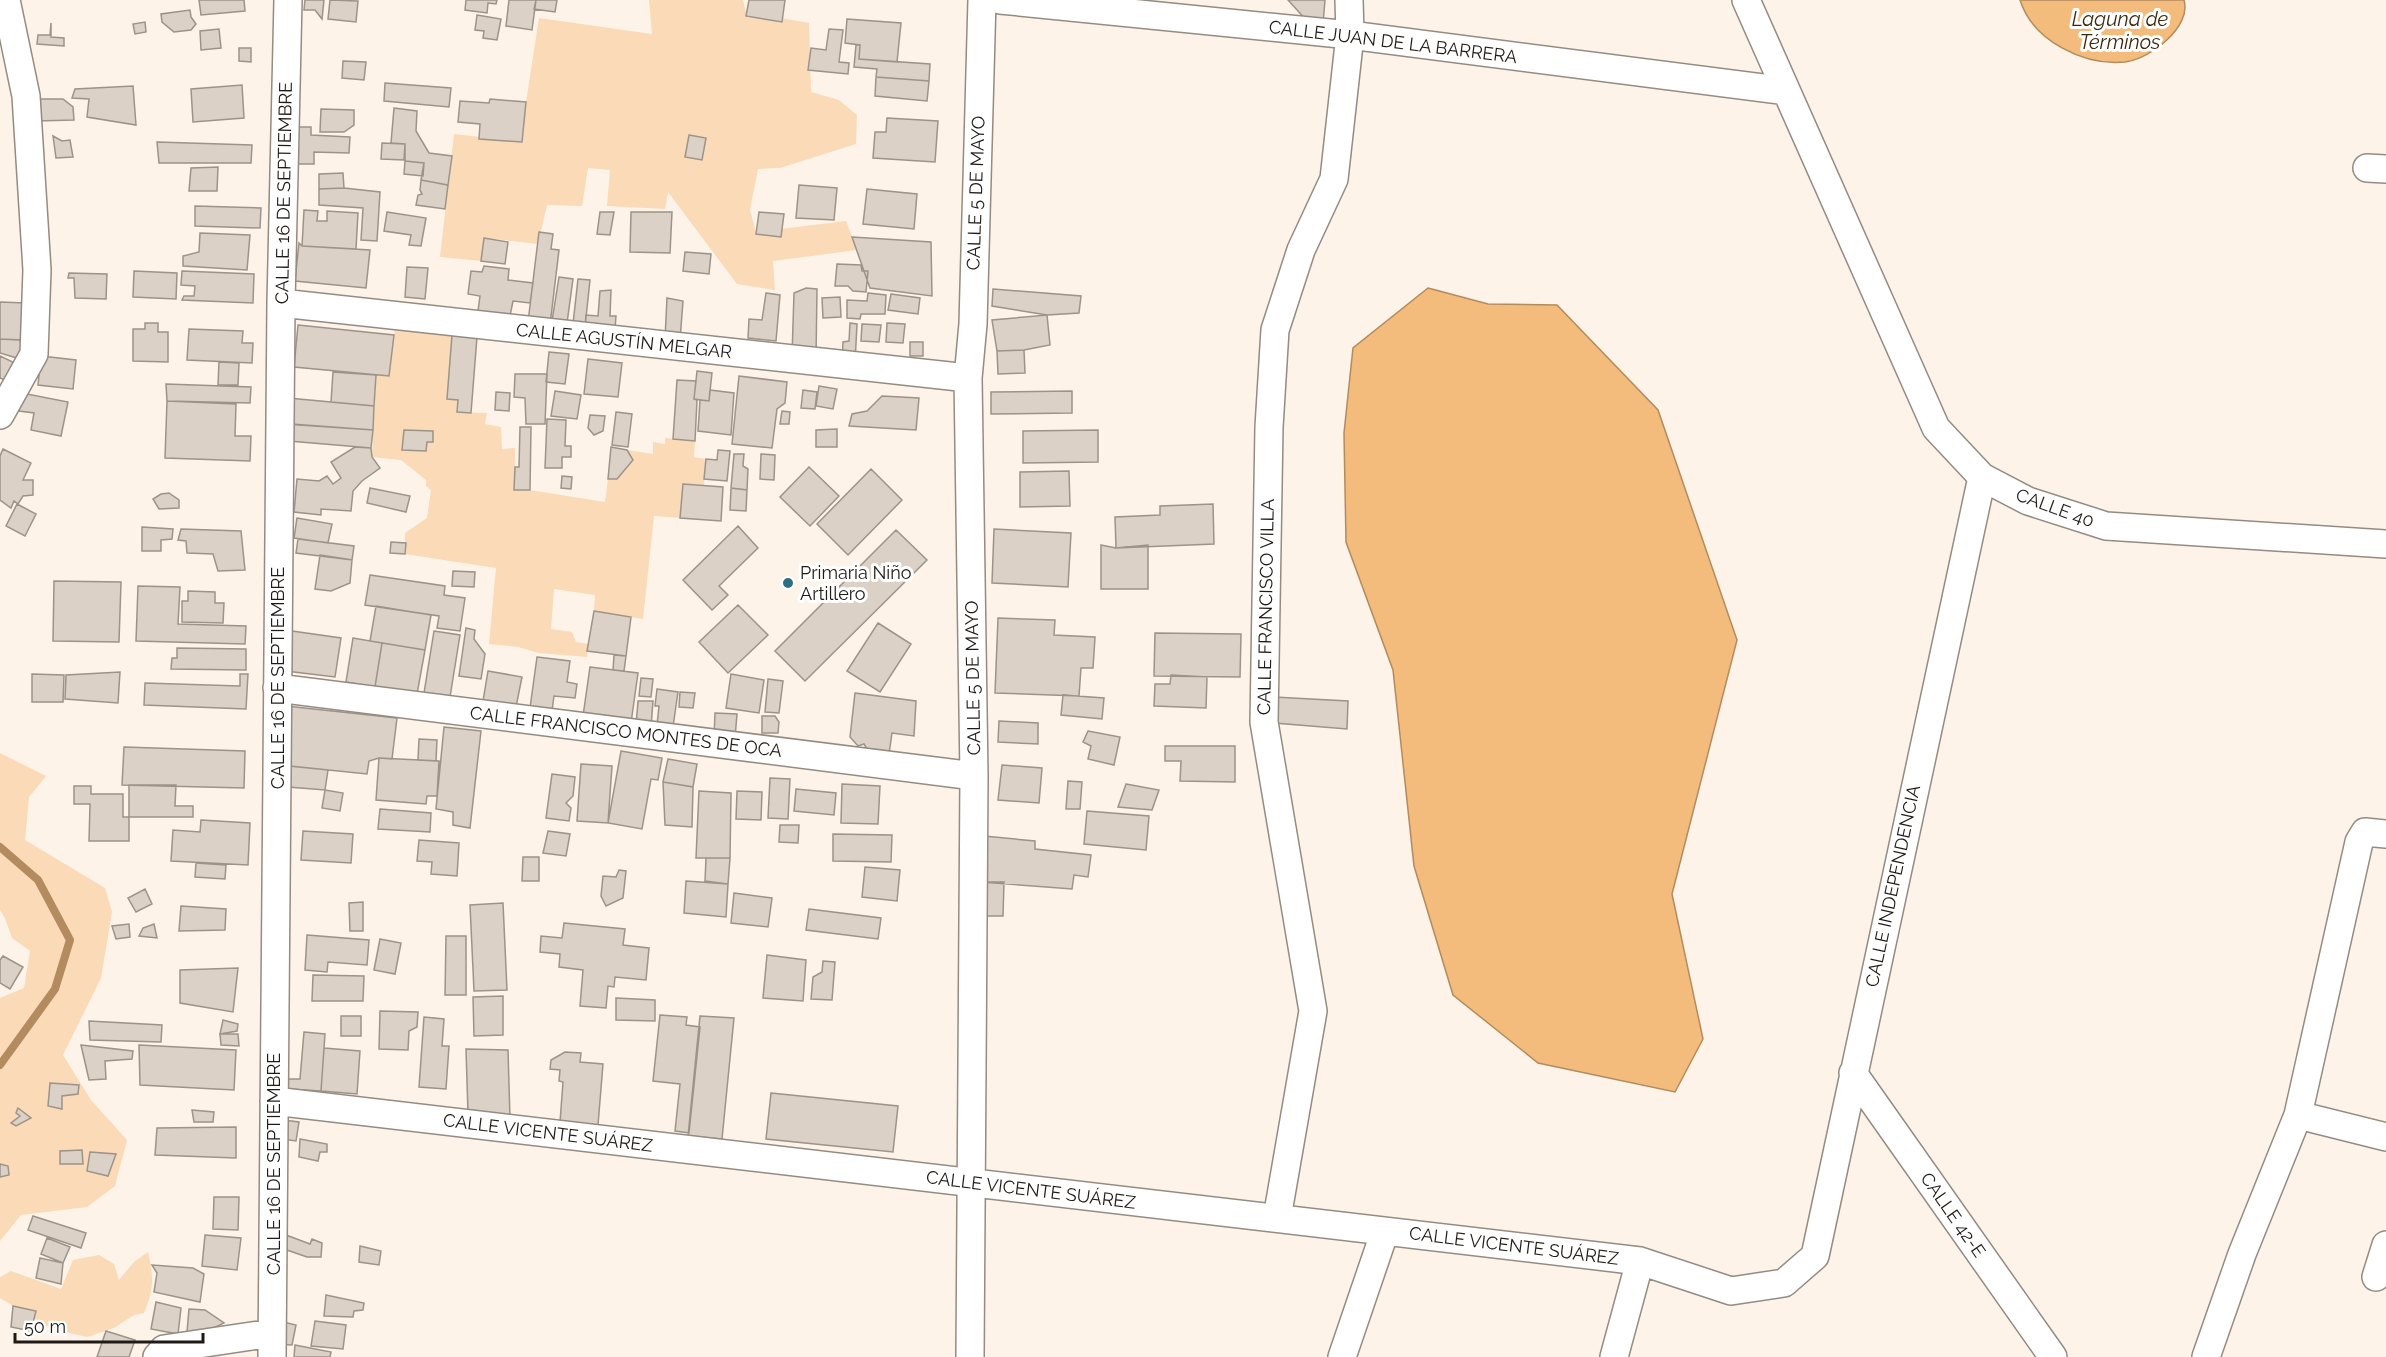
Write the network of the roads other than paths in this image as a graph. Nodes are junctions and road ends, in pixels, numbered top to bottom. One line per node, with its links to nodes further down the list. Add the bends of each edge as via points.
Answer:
1 (6, 0): 11 (street, via 26,96 37,270 34,354)
2 (288, 0): 9 (street, CALLE 16 DE SEPTIEMBRE)
3 (982, 0): 10 (street, CALLE 5 DE MAYO)
4 (1000, 0): 7 (street, CALLE JUAN DE LA BARRERA)
5 (1349, 0): 7 (street, CALLE FRANCISCO VILLA)
6 (1746, 0): 8 (street)
7 (1350, 35): 8 (street, CALLE JUAN DE LA BARRERA); 22 (street, CALLE FRANCISCO VILLA, via 1334,179 1302,250 1274,341 1264,722 1313,1011)
8 (1786, 91): 12 (street, CALLE 40, via 1936,428)
9 (280, 303): 10 (street, CALLE AGUSTÍN MELGAR); 14 (street, CALLE 16 DE SEPTIEMBRE)
10 (968, 378): 15 (street, CALLE 5 DE MAYO)
11 (0, 415)
12 (1982, 477): 13 (street, CALLE 40, via 2028,501 2106,526); 17 (street, CALLE INDEPENDENCIA)
13 (2386, 544)
14 (278, 688): 15 (street, CALLE FRANCISCO MONTES DE OCA); 18 (street, CALLE 16 DE SEPTIEMBRE)
15 (974, 776): 21 (street, CALLE 5 DE MAYO)
16 (2381, 833): 19 (street, via 2365,832 2359,842)
17 (1853, 1072): 27 (street, CALLE INDEPENDENCIA, via 1815,1256); 33 (street, CALLE 42-E)
18 (274, 1101): 21 (street, CALLE VICENTE SUÁREZ); 28 (street, CALLE 16 DE SEPTIEMBRE)
19 (2298, 1115): 20 (street); 34 (street)
20 (2386, 1137)
21 (972, 1183): 22 (street, CALLE VICENTE SUÁREZ); 30 (street, CALLE 5 DE MAYO)
22 (1277, 1218): 23 (street, CALLE VICENTE SUÁREZ)
23 (1385, 1231): 25 (street, CALLE VICENTE SUÁREZ); 31 (street)
24 (2386, 1245): 26 (street)
25 (1640, 1261): 27 (street, CALLE VICENTE SUÁREZ, via 1731,1291); 32 (street)
26 (2376, 1277)
27 (1784, 1283)
28 (272, 1345): 29 (street, via 164,1349)
29 (157, 1357)
30 (970, 1357)
31 (1342, 1357)
32 (1614, 1357)
33 (2053, 1357)
34 (2206, 1357)

